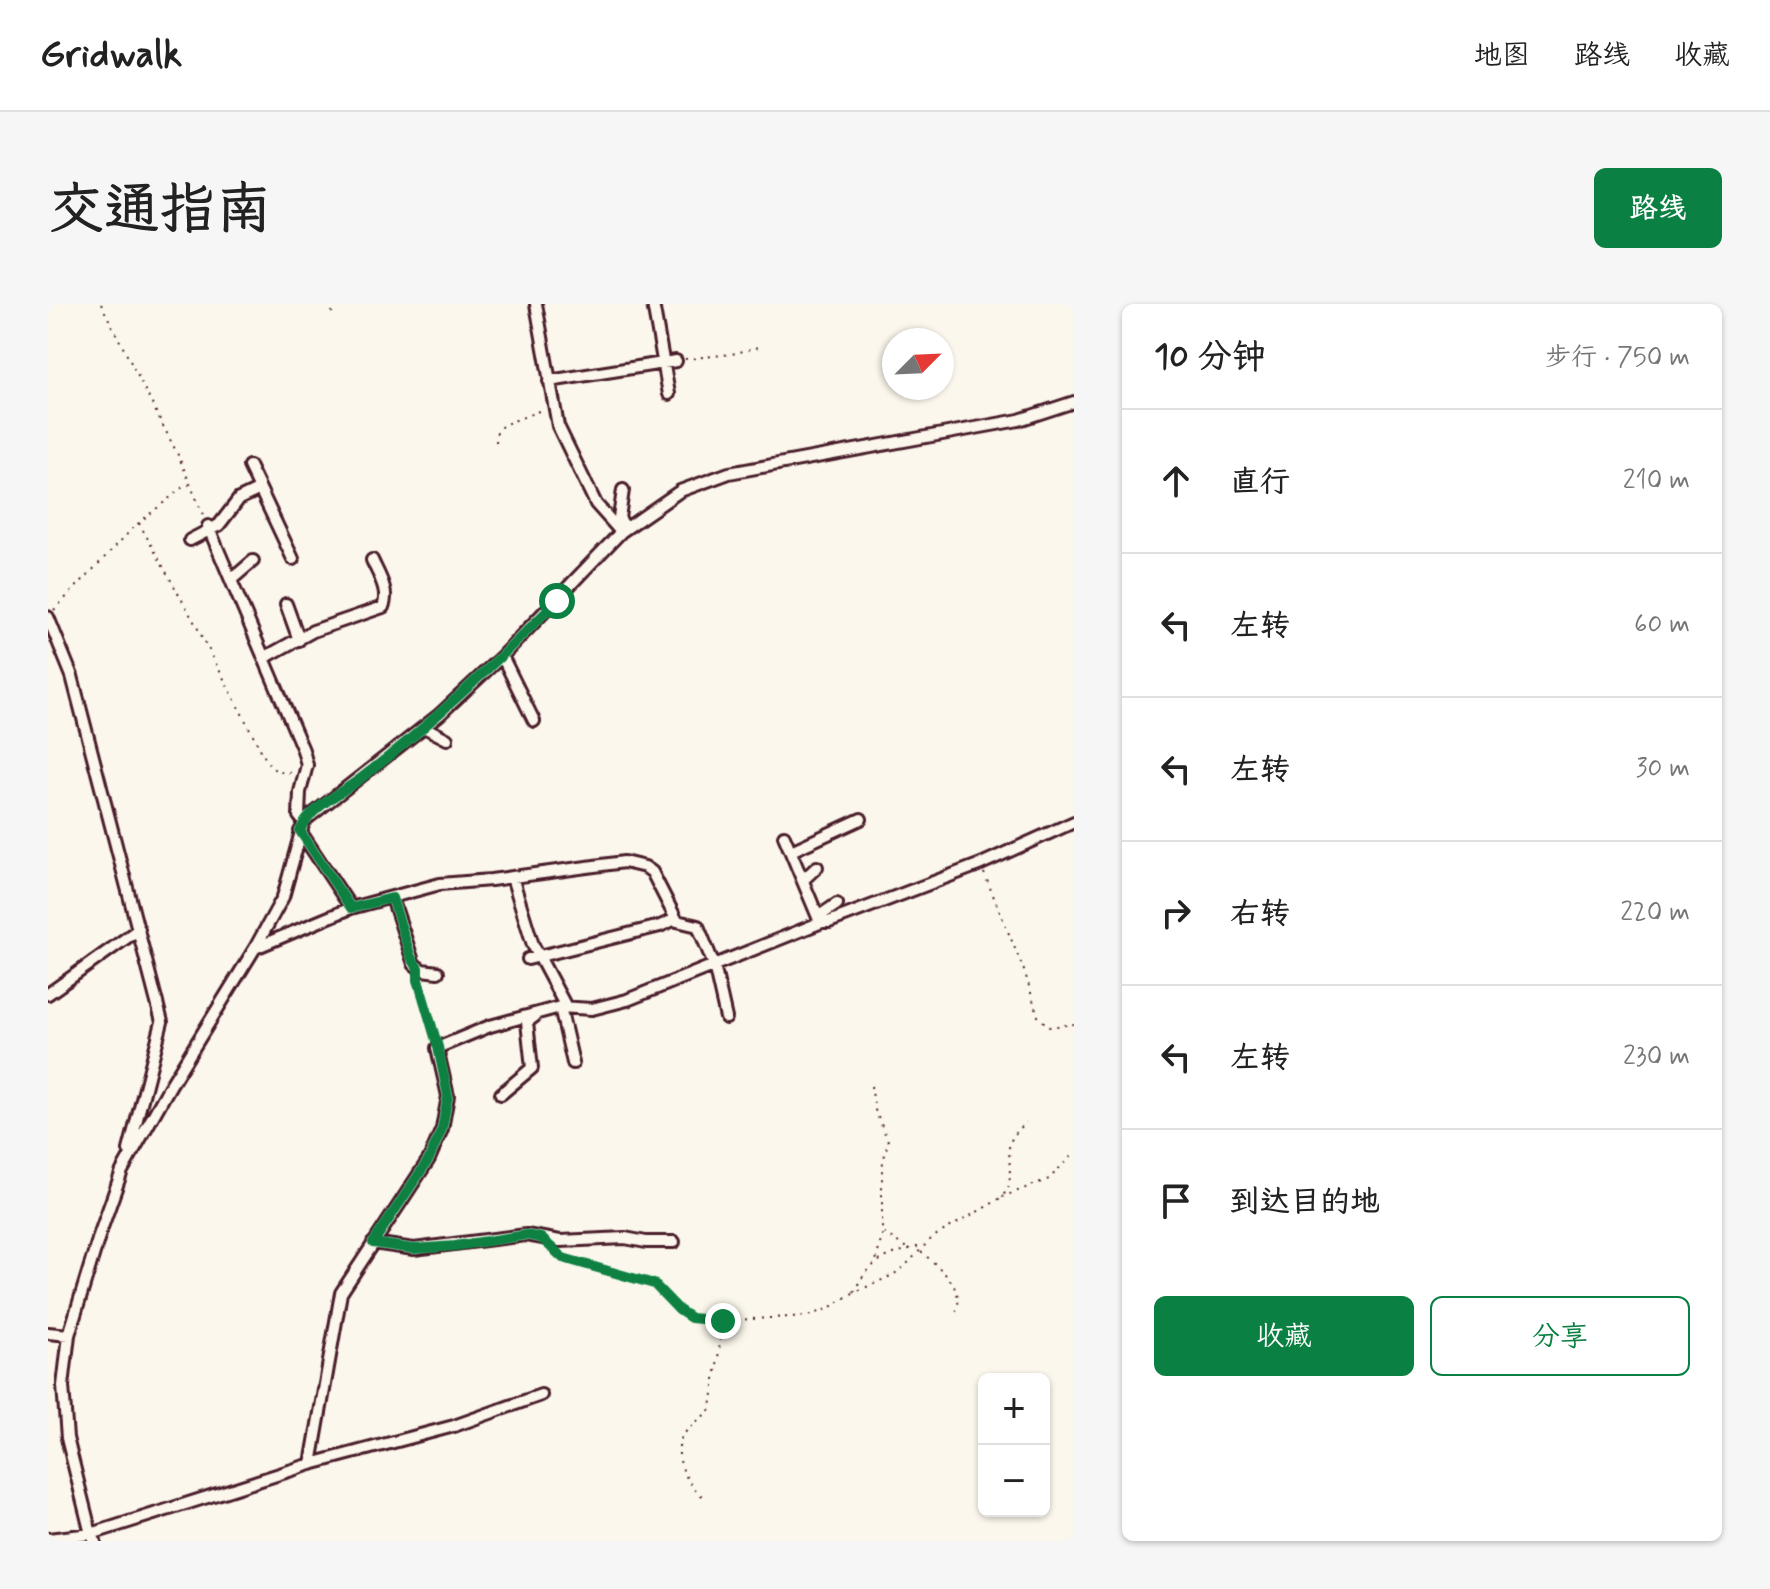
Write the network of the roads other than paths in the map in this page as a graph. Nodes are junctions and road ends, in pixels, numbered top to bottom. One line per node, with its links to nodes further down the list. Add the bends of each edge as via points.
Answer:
1 (537, 304): 5 (street)
2 (653, 304): 4 (street)
3 (676, 361): 4 (street)
4 (663, 362): 5 (street); 6 (street)
5 (549, 381): 12 (street, via 558,426 596,504)
6 (669, 394)
7 (1074, 402): 12 (street, via 1019,420 729,473 680,491)
8 (249, 466): 9 (street)
9 (260, 489): 11 (street, via 239,499 219,525); 14 (street)
10 (623, 490): 12 (street, via 619,518)
11 (209, 528): 13 (street); 17 (street)
12 (624, 530): 21 (street)
13 (190, 540)
14 (293, 559)
15 (372, 560): 20 (street, via 386,600 383,607)
16 (253, 561): 17 (street)
17 (231, 580): 22 (street)
18 (286, 604): 20 (street)
19 (48, 617): 39 (street, via 72,676)
20 (299, 640): 22 (street)
21 (502, 656): 23 (street); 24 (street)
22 (264, 658): 28 (street, via 307,765 300,792)
23 (534, 721)
24 (424, 727): 25 (street); 28 (street)
25 (447, 739)
26 (861, 819): 30 (street)
27 (1074, 822): 38 (street, via 981,864 829,922)
28 (302, 826): 36 (street); 40 (street, via 283,897)
29 (784, 836): 30 (street)
30 (791, 851): 33 (street)
31 (817, 867): 33 (street)
32 (512, 877): 34 (street, via 440,884); 37 (street, via 624,862 645,867); 41 (street)
33 (803, 880): 38 (street)
34 (392, 898): 36 (street); 43 (street, via 411,957 418,968)
35 (837, 904): 38 (street)
36 (351, 908): 40 (street)
37 (676, 919): 41 (street); 42 (street, via 698,926)
38 (819, 920): 42 (street)
39 (139, 929): 44 (street); 50 (street, via 162,1022)
40 (255, 948): 50 (street)
41 (533, 958): 45 (street)
42 (714, 965): 45 (street, via 627,1000 592,1009); 47 (street)
43 (438, 972)
44 (48, 994)
45 (563, 1007): 46 (street); 48 (street)
46 (537, 1014): 49 (street, via 527,1022 532,1068); 52 (street, via 438,1047 448,1096 442,1129 429,1159)
47 (726, 1018)
48 (573, 1063)
49 (501, 1094)
50 (122, 1171): 54 (street)
51 (674, 1242): 52 (street, via 560,1241 526,1235 414,1249)
52 (373, 1243): 56 (street, via 341,1293)
53 (48, 1333): 54 (street)
54 (69, 1335): 57 (street, via 63,1386 67,1438)
55 (541, 1395): 56 (street, via 454,1426)
56 (311, 1464): 57 (street)
57 (93, 1538): 58 (street)
58 (48, 1539)

